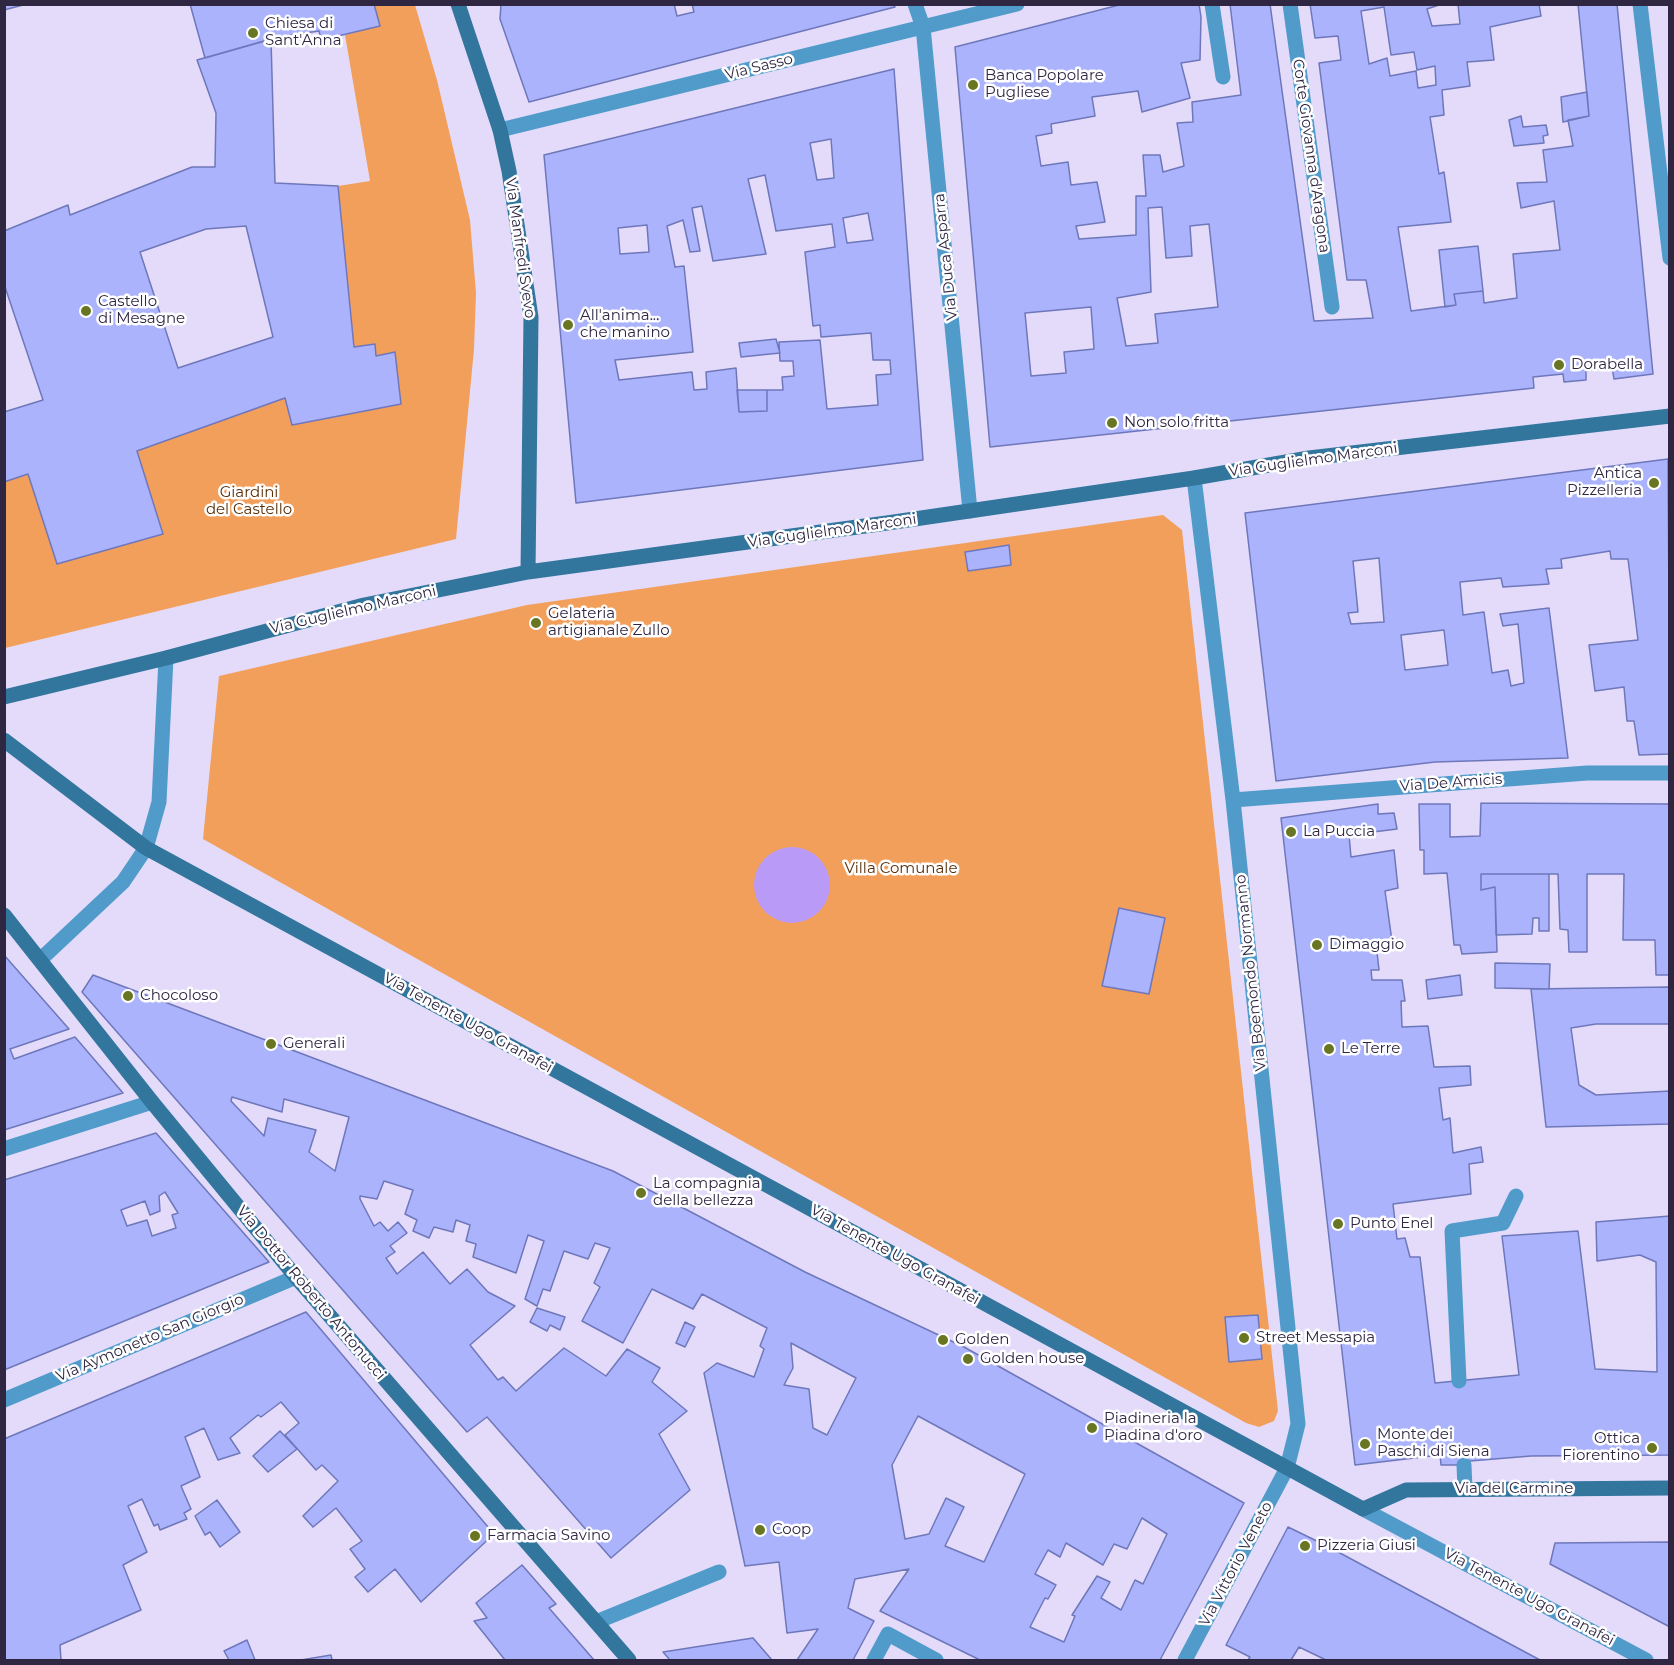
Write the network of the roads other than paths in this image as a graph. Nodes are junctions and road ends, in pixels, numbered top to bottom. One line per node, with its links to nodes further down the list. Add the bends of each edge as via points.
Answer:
1 (458, 4): 9 (main road, Via Manfredi Svevo)
2 (915, 4): 7 (street, Via Duca Asparra)
3 (1017, 4): 7 (street, Via Sasso)
4 (1212, 4): 8 (street)
5 (1290, 4): 11 (street, Corte Giovanna d'Aragona)
6 (1640, 4): 10 (street)
7 (923, 27): 9 (street, Via Sasso); 14 (street, Via Duca Asparra)
8 (1223, 77)
9 (500, 130): 15 (main road, Via Manfredi Svevo, via 531,317)
10 (1670, 258)
11 (1332, 307)
12 (1670, 416): 13 (main road, Via Guglielmo Marconi, via 1309,458)
13 (1194, 478): 14 (main road, Via Guglielmo Marconi); 20 (street, Via Boemondo Normanno)
14 (970, 511): 15 (main road, Via Guglielmo Marconi)
15 (528, 572): 16 (main road, Via Guglielmo Marconi, via 364,605)
16 (166, 658): 17 (main road, Via Guglielmo Marconi); 21 (street, via 159,802)
17 (4, 697)
18 (4, 740): 21 (main road, Via Tenente Ugo Granafei)
19 (1670, 773): 20 (street, Via De Amicis, via 1587,773)
20 (1233, 800): 31 (street, Via Boemondo Normanno, via 1298,1424)
21 (146, 848): 23 (street, via 123,882); 31 (main road, Via Tenente Ugo Granafei)
22 (4, 915): 23 (main road, Via Dottor Roberto Antonucci)
23 (40, 959): 24 (main road, Via Dottor Roberto Antonucci)
24 (152, 1102): 25 (street); 27 (main road, Via Dottor Roberto Antonucci)
25 (4, 1149)
26 (1516, 1196): 28 (street, via 1503,1223 1452,1232)
27 (296, 1277): 29 (street, Via Aymonetto San Giorgio); 36 (main road, Via Dottor Roberto Antonucci)
28 (1459, 1381)
29 (4, 1400)
30 (1464, 1465): 33 (street)
31 (1287, 1468): 34 (main road, Via Tenente Ugo Granafei); 40 (street, Via Vittorio Veneto)
32 (1670, 1488): 33 (main road, Via del Carmine)
33 (1466, 1489): 34 (main road, Via del Carmine, via 1406,1490)
34 (1363, 1509): 41 (street, Via Tenente Ugo Granafei)
35 (719, 1572): 36 (street)
36 (596, 1622): 37 (main road, Via Dottor Roberto Antonucci)
37 (630, 1660)
38 (874, 1660): 39 (street, via 888,1634)
39 (936, 1660)
40 (1185, 1660)
41 (1646, 1660)

